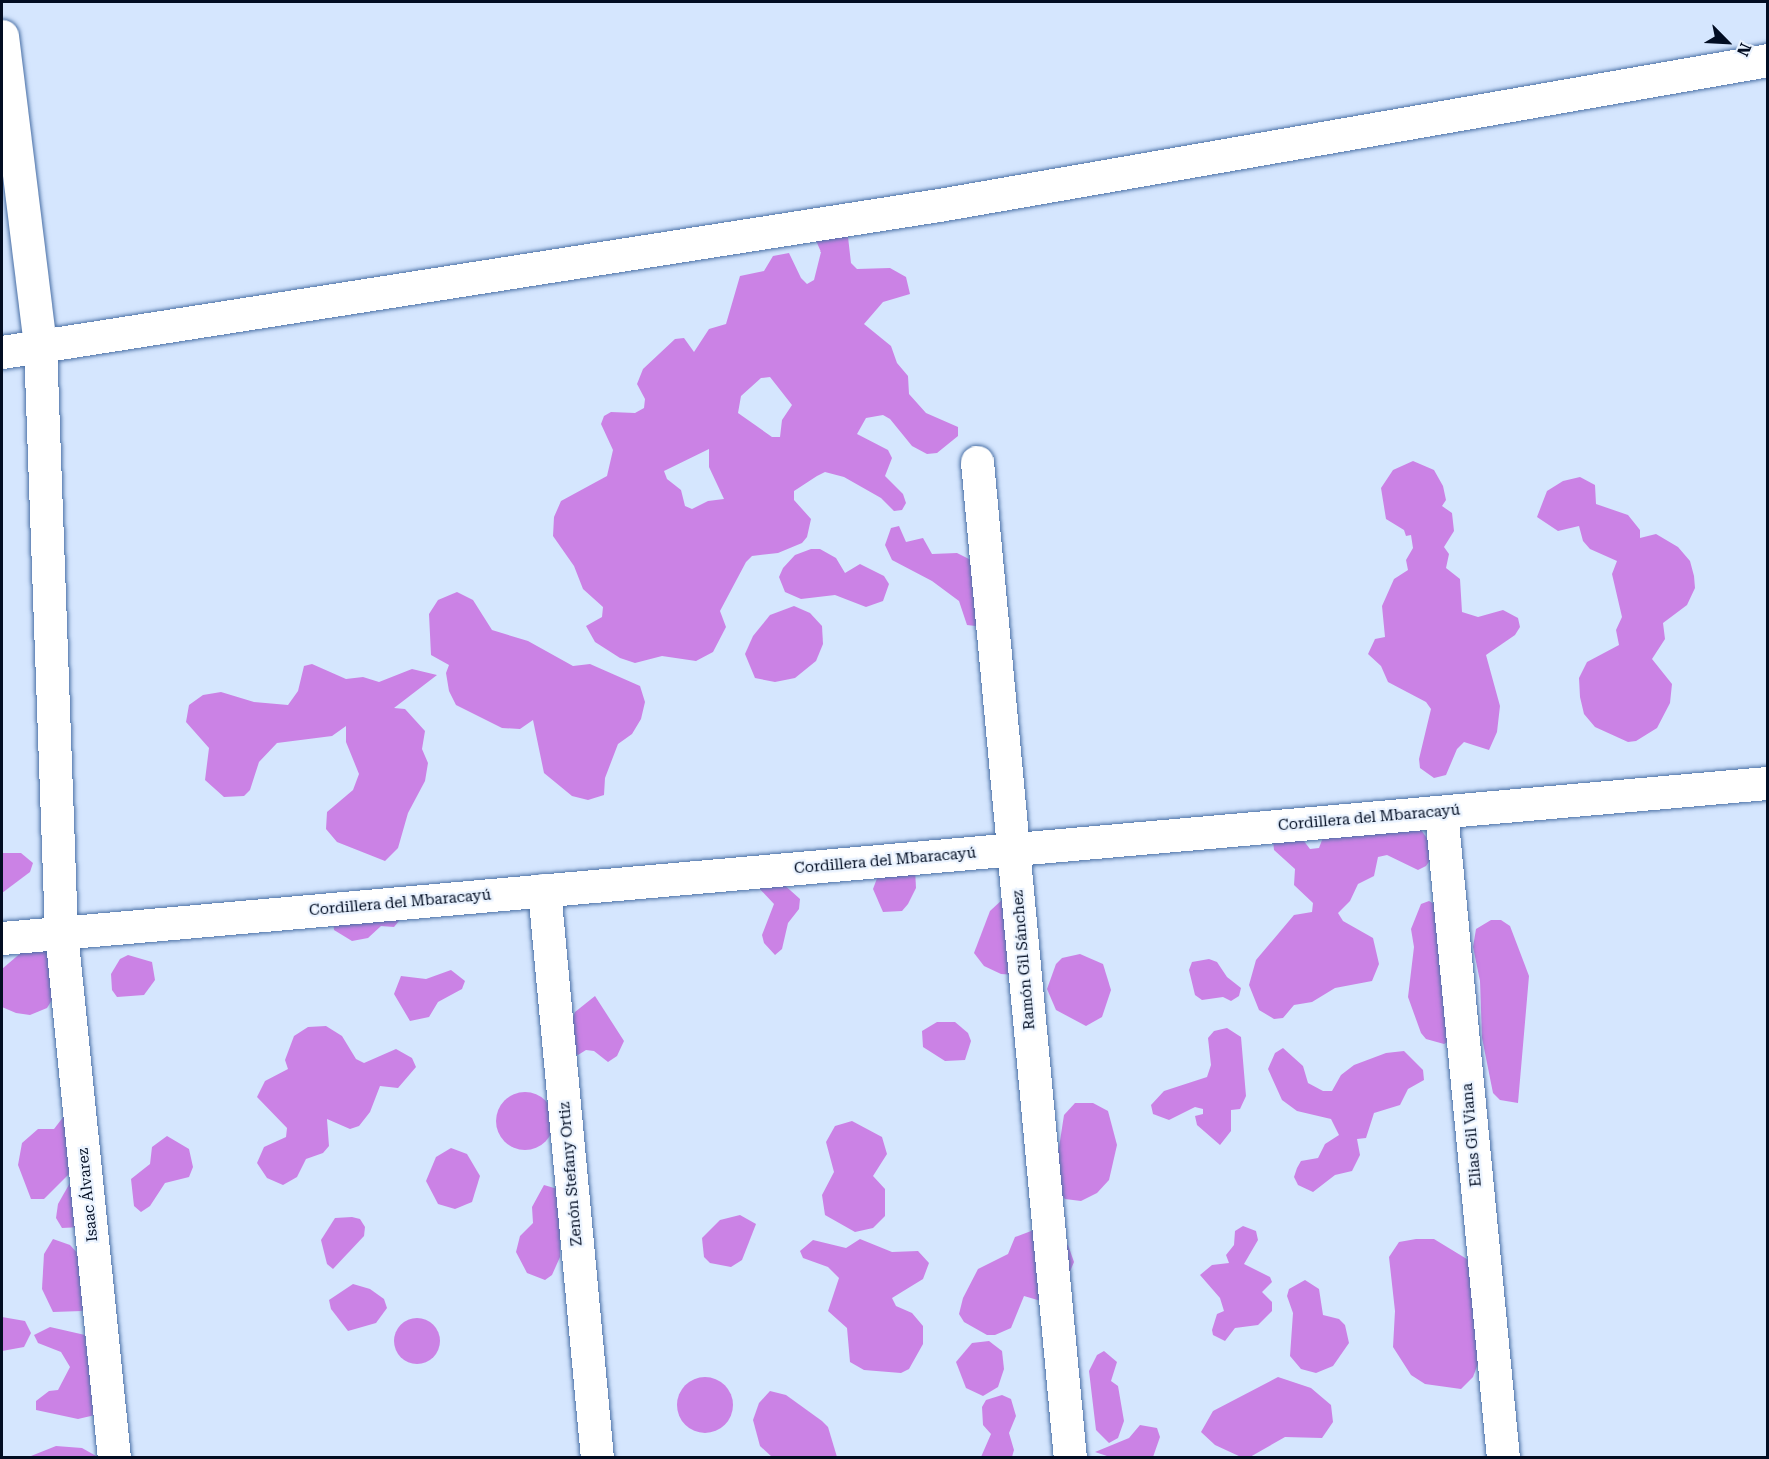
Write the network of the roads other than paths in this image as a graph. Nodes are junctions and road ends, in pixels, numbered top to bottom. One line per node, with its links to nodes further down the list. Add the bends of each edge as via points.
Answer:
1 (2, 36): 3 (street, Isaac Álvarez)
2 (1767, 60): 3 (street, via 927,207)
3 (40, 345): 4 (street); 10 (street, Isaac Álvarez)
4 (2, 352)
5 (977, 462): 8 (street, Ramón Gil Sánchez)
6 (1767, 783): 7 (street, Cordillera del Mbaracayú)
7 (1441, 812): 8 (street, Cordillera del Mbaracayú); 15 (street, Elias Gil Viana)
8 (1014, 849): 9 (street, Cordillera del Mbaracayú); 14 (street, Ramón Gil Sánchez)
9 (544, 890): 10 (street, Cordillera del Mbaracayú); 13 (street, Zenón Stefany Ortiz)
10 (62, 932): 11 (street, Cordillera del Mbaracayú); 12 (street, Isaac Álvarez)
11 (2, 938)
12 (114, 1458)
13 (597, 1458)
14 (1070, 1458)
15 (1503, 1458)

